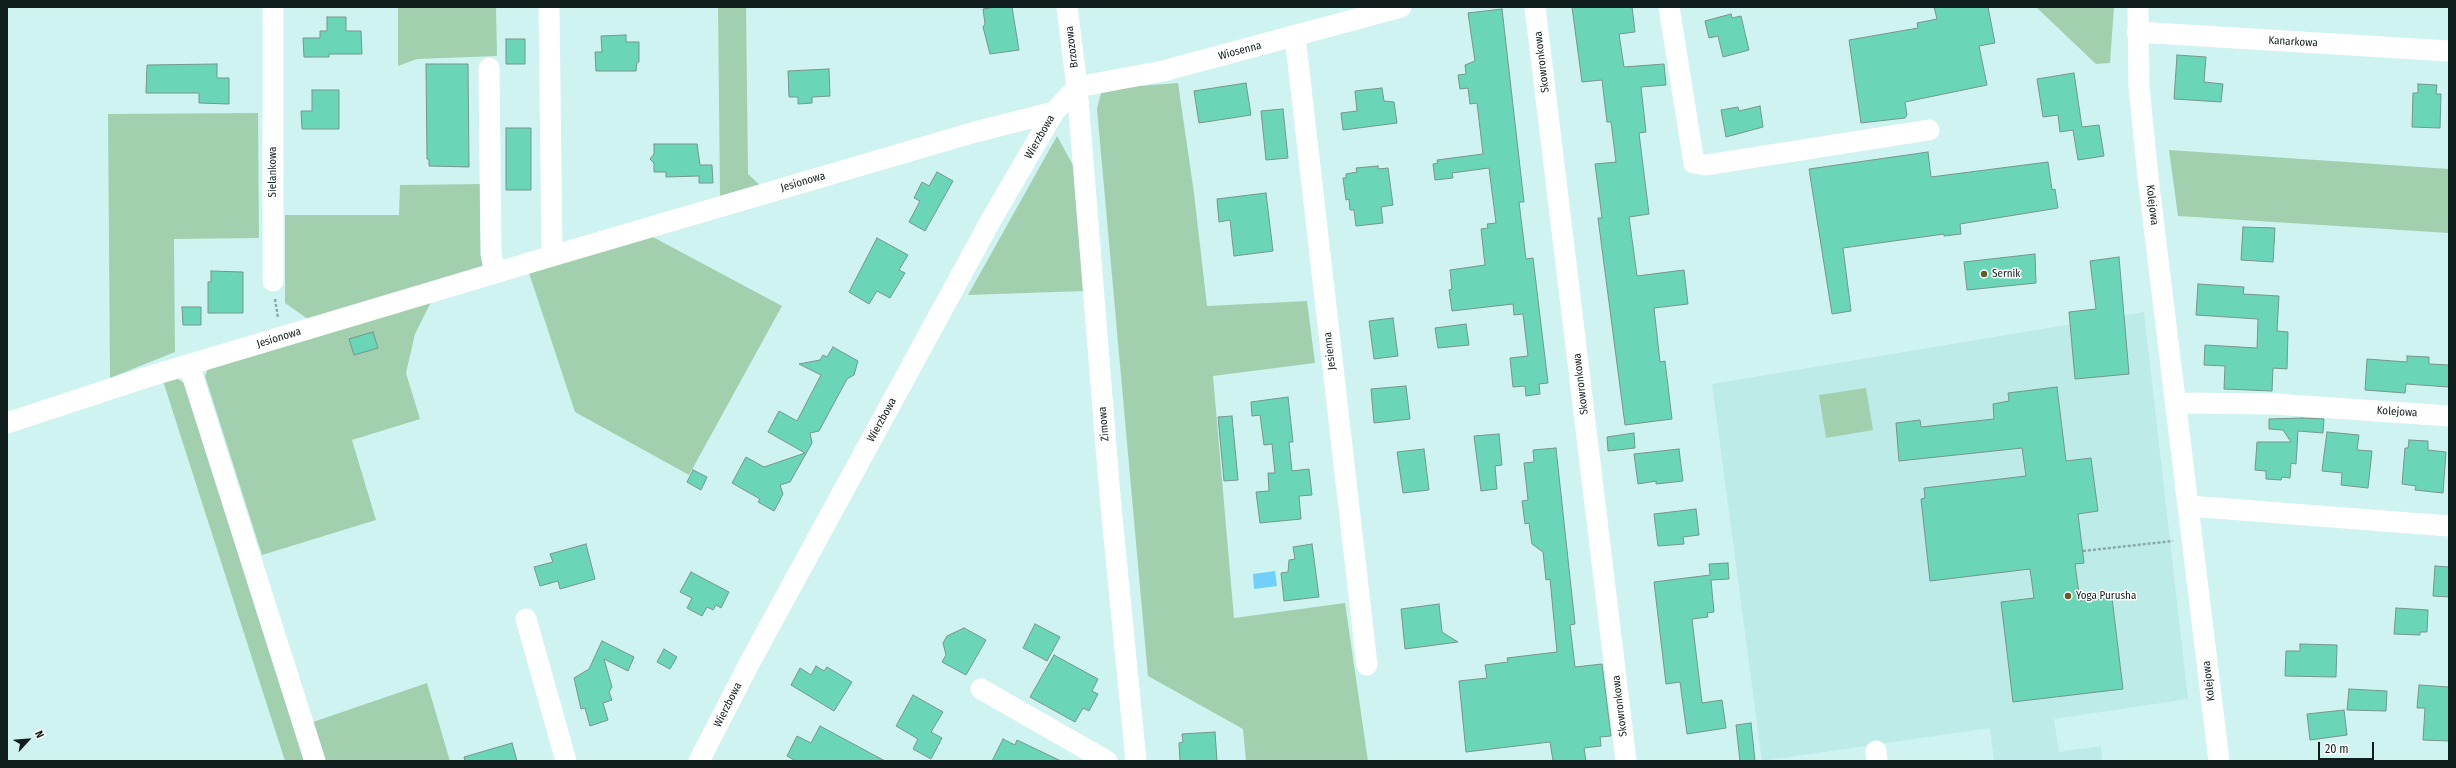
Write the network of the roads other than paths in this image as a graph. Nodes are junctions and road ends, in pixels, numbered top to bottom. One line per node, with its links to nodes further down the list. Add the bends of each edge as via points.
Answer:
1 (273, 7): 17 (street, Sielankowa)
2 (549, 7): 15 (street)
3 (1067, 7): 12 (street, Brzozowa)
4 (1401, 7): 9 (street, Wiosenna)
5 (1535, 7): 32 (street, Skowronkowa)
6 (1669, 7): 14 (street, via 1694,163 1706,165)
7 (2138, 7): 8 (street, Kolejowa)
8 (2137, 32): 10 (street, Kanarkowa); 19 (street, Kolejowa, via 2139,87 2148,178)
9 (1295, 36): 12 (street, Wiosenna, via 1163,71); 25 (street, Jesienna)
10 (2449, 51)
11 (489, 68): 16 (street, via 491,254)
12 (1076, 87): 13 (street, Wierzbowa); 31 (street, Zimowa, via 1110,496)
13 (1054, 112): 15 (street, Jesionowa, via 975,132); 29 (street, Wierzbowa, via 987,227 750,662)
14 (1929, 130)
15 (552, 256): 16 (street, Jesionowa)
16 (495, 273): 18 (street, Jesionowa)
17 (273, 280)
18 (189, 365): 21 (street, Jesionowa); 27 (street)
19 (2177, 403): 20 (street, Kolejowa, via 2275,404); 22 (street, Kolejowa)
20 (2449, 416)
21 (7, 423)
22 (2189, 506): 23 (street); 33 (street, Kolejowa)
23 (2449, 526)
24 (526, 619): 28 (street)
25 (1367, 665)
26 (981, 689): 30 (street)
27 (315, 761)
28 (566, 761)
29 (700, 761)
30 (1107, 761)
31 (1136, 761)
32 (1626, 761)
33 (2219, 761)

